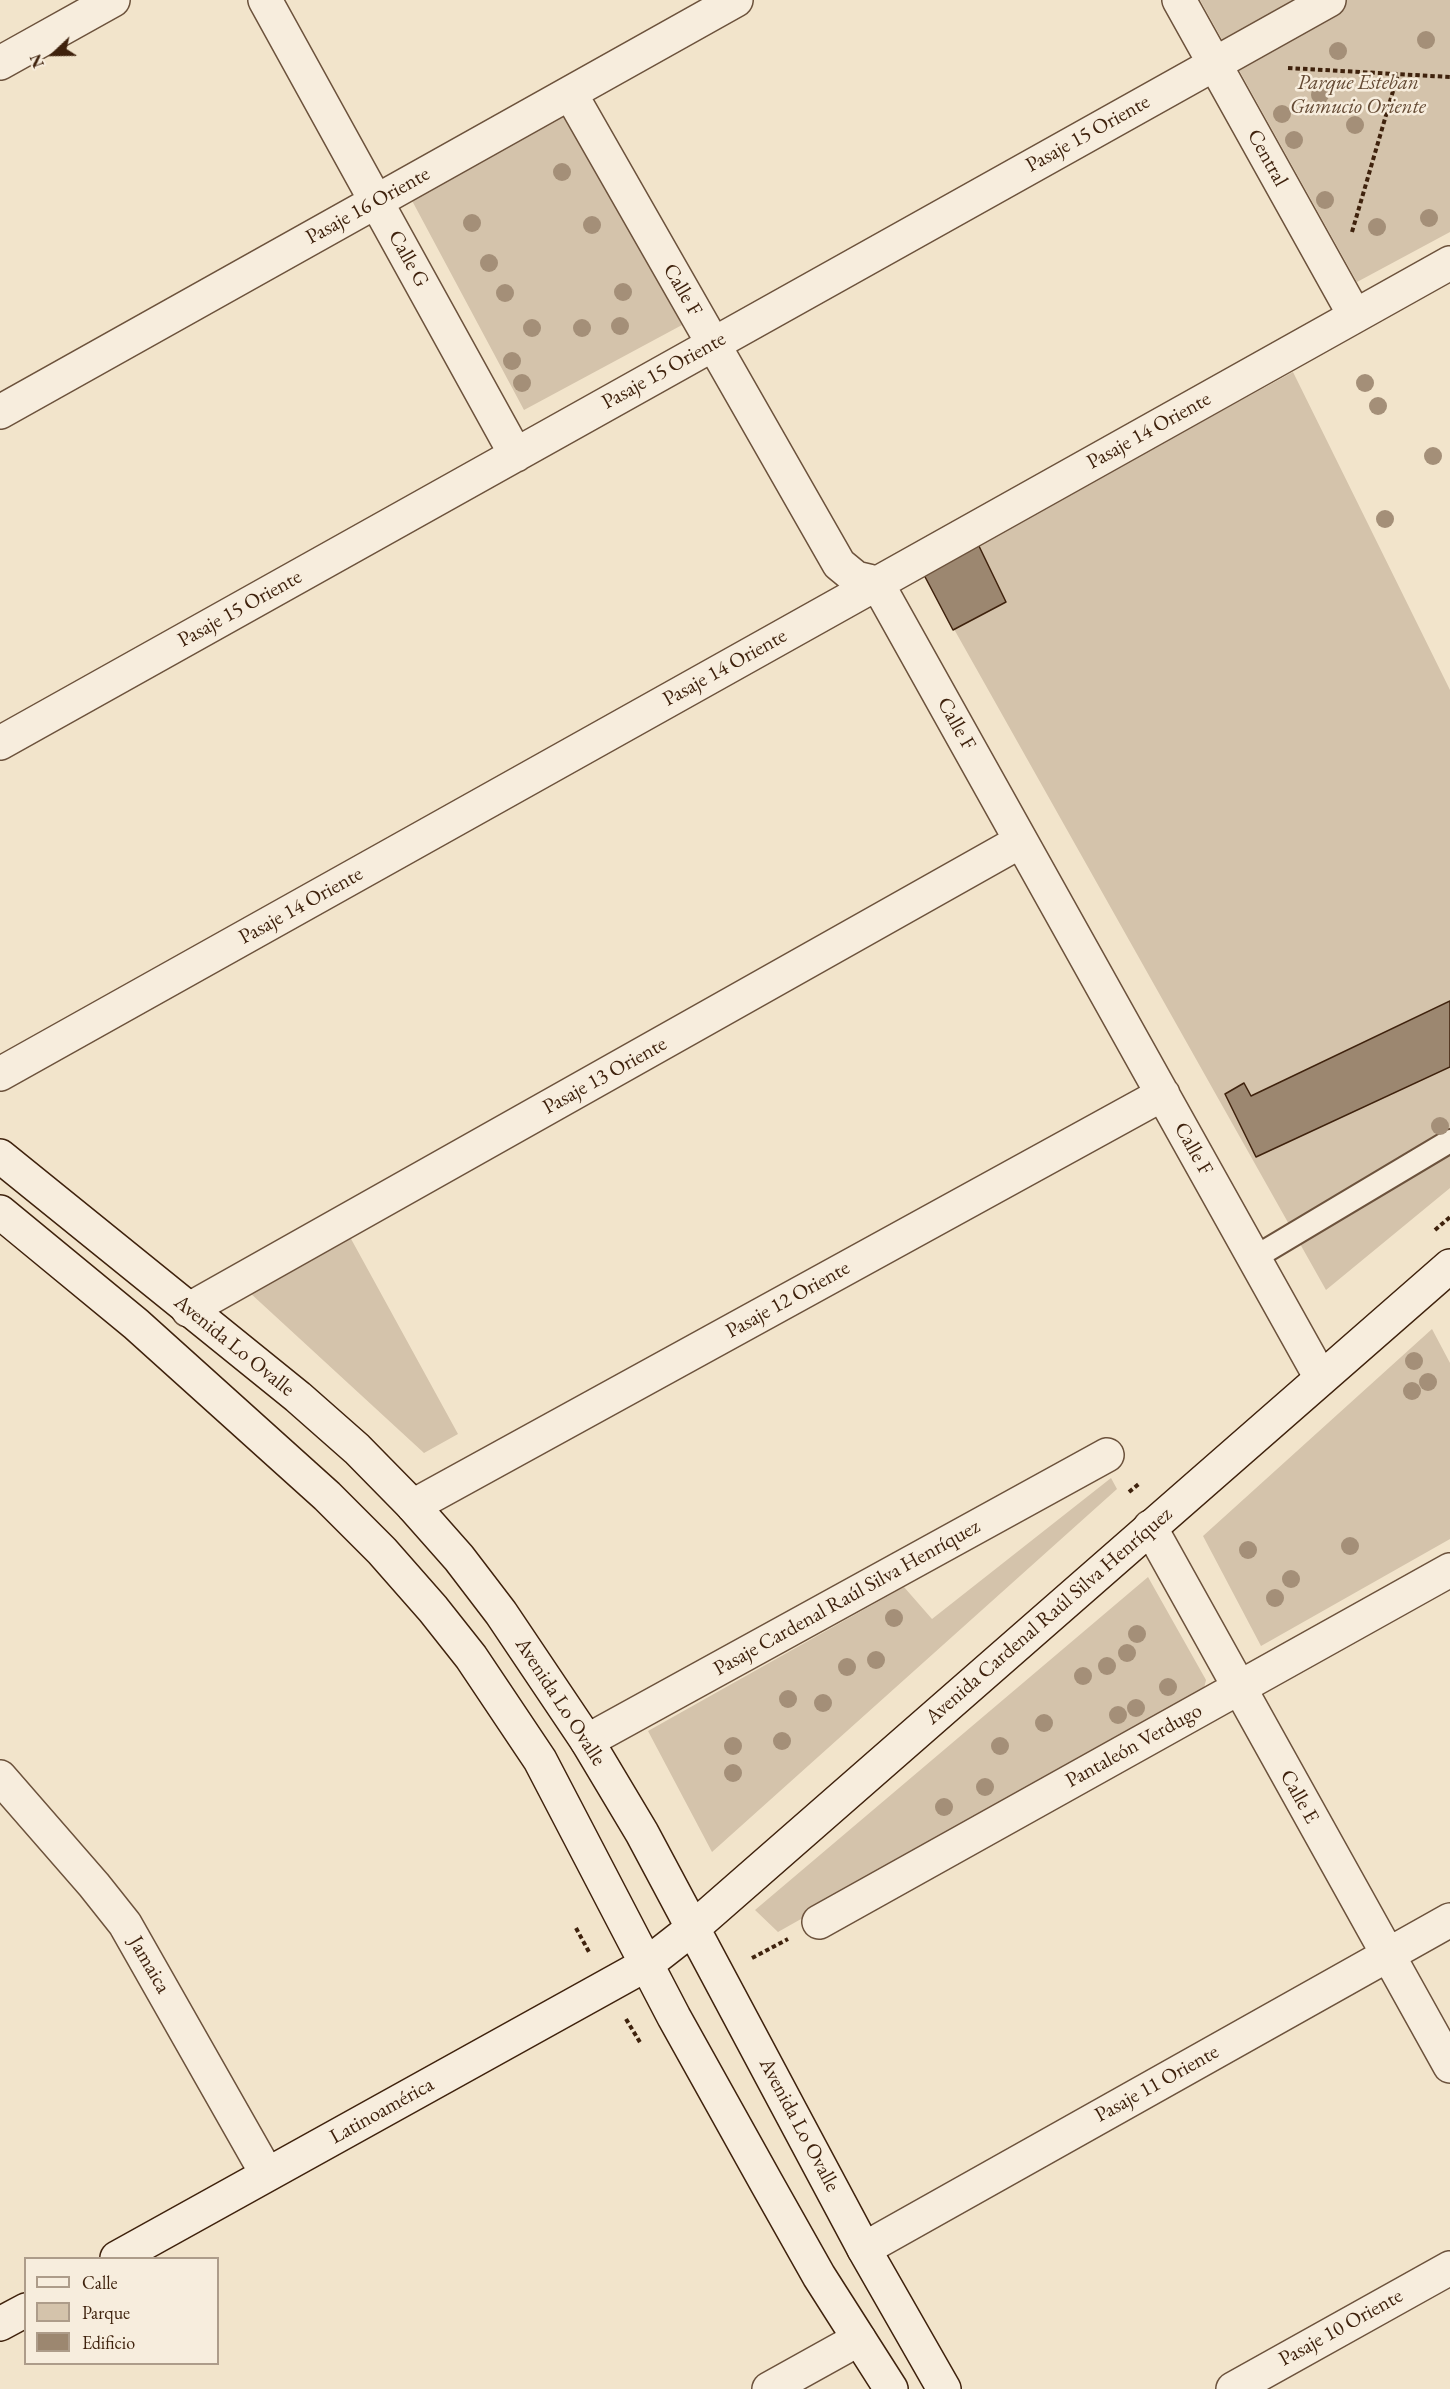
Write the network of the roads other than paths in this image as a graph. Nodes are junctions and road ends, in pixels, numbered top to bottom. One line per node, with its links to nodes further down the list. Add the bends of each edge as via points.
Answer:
1 (113, 0): 6 (street)
2 (265, 0): 9 (street, Calle G)
3 (736, 0): 8 (street, Pasaje 16 Oriente)
4 (1179, 0): 7 (street, Central)
5 (1329, 0): 7 (street, Pasaje 15 Oriente)
6 (0, 63)
7 (1215, 63): 11 (street, Central); 12 (street, Pasaje 15 Oriente)
8 (570, 93): 9 (street, Pasaje 16 Oriente); 12 (street, Calle F)
9 (376, 201): 13 (street, Pasaje 16 Oriente); 14 (street, Calle G)
10 (1450, 263): 11 (street, Pasaje 14 Oriente)
11 (1355, 316): 15 (street, Pasaje 14 Oriente)
12 (713, 344): 14 (street, Pasaje 15 Oriente); 15 (street, Calle F, via 839,564 856,578)
13 (0, 412)
14 (516, 455): 16 (street, Pasaje 15 Oriente)
15 (877, 583): 17 (street, Calle F); 18 (street, Pasaje 14 Oriente)
16 (0, 743)
17 (1021, 841): 19 (street, Calle F); 25 (street, Pasaje 13 Oriente)
18 (0, 1074)
19 (1163, 1094): 23 (street, Calle F); 28 (street, Pasaje 12 Oriente)
20 (1450, 1141): 23 (lane)
21 (0, 1156): 25 (street, Avenida Lo Ovalle)
22 (0, 1212): 38 (street, via 136,1324 327,1496 433,1608 540,1760)
23 (1254, 1258): 26 (street, Calle F)
24 (1450, 1266): 26 (street, Avenida Cardenal Raúl Silva Henríquez)
25 (188, 1310): 28 (street, Avenida Lo Ovalle, via 298,1397)
26 (1321, 1378): 29 (street, Avenida Cardenal Raúl Silva Henríquez)
27 (1107, 1455): 32 (street, Pasaje Cardenal Raúl Silva Henríquez)
28 (413, 1506): 32 (street, Avenida Lo Ovalle, via 501,1613)
29 (1150, 1527): 31 (street, Calle E); 36 (street, Avenida Cardenal Raúl Silva Henríquez)
30 (1450, 1569): 31 (street, Pantaleón Verdugo)
31 (1238, 1688): 35 (street, Pantaleón Verdugo); 37 (street, Calle E)
32 (587, 1741): 36 (street, Avenida Lo Ovalle)
33 (0, 1777): 40 (street, Jamaica, via 125,1924)
34 (1450, 1920): 37 (street, Pasaje 11 Oriente)
35 (819, 1922)
36 (693, 1928): 38 (street, Avenida Cardenal Raúl Silva Henríquez); 41 (street, Avenida Lo Ovalle)
37 (1388, 1955): 39 (street, Calle E); 41 (street, Pasaje 11 Oriente)
38 (646, 1964): 40 (street, Latinoamérica); 46 (street, via 819,2276)
39 (1450, 2066)
40 (267, 2175): 42 (street, Latinoamérica)
41 (864, 2249): 49 (street, Avenida Lo Ovalle)
42 (121, 2257)
43 (1450, 2268): 50 (street, Pasaje 10 Oriente)
44 (24, 2311): 45 (street)
45 (0, 2324)
46 (860, 2339): 47 (street); 48 (street)
47 (769, 2389)
48 (891, 2389)
49 (944, 2389)
50 (1233, 2389)

